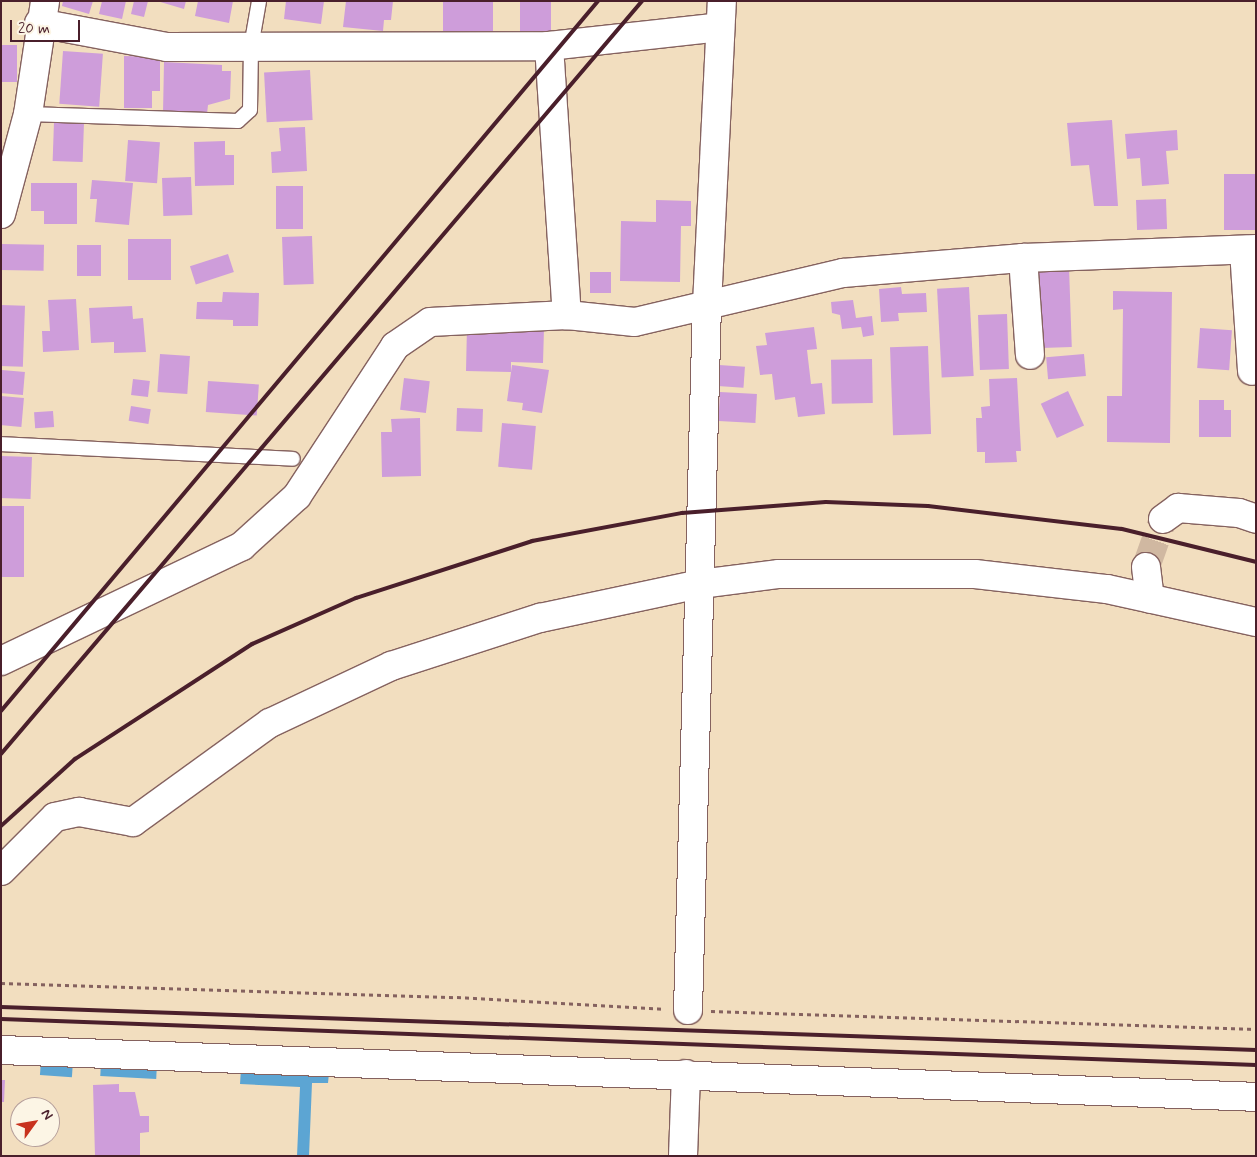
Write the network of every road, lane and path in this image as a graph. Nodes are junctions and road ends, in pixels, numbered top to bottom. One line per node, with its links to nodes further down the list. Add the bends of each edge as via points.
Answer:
1 (259, 1): 5 (lane)
2 (42, 12): 5 (street, via 166,47); 6 (street)
3 (721, 14): 4 (street); 10 (street)
4 (549, 46): 5 (street); 11 (street)
5 (251, 47): 6 (lane, via 250,110 238,121)
6 (28, 114): 7 (street)
7 (1, 214)
8 (1250, 249): 9 (street); 13 (street)
9 (1023, 258): 10 (street, via 843,273); 12 (street)
10 (707, 305): 11 (street, via 635,322); 19 (street)
11 (567, 315): 22 (street, via 430,322 395,346 296,496 242,546)
12 (1030, 355)
13 (1252, 371)
14 (1, 444): 15 (lane)
15 (293, 459)
16 (1163, 519): 17 (street, via 1178,508 1239,513)
17 (1256, 519)
18 (1146, 567): 20 (street)
19 (700, 584): 20 (street, via 780,574 975,574); 23 (street, via 540,618 391,666 270,723 133,822 79,812 55,817); 25 (street)
20 (1150, 599): 21 (street)
21 (1256, 622)
22 (1, 661)
23 (1, 871)
24 (1, 983): 25 (path, via 457,997)
25 (688, 1010): 26 (path)
26 (1256, 1029)
27 (1, 1050): 28 (street)
28 (686, 1074): 29 (street); 30 (street)
29 (1256, 1097)
30 (683, 1156)

